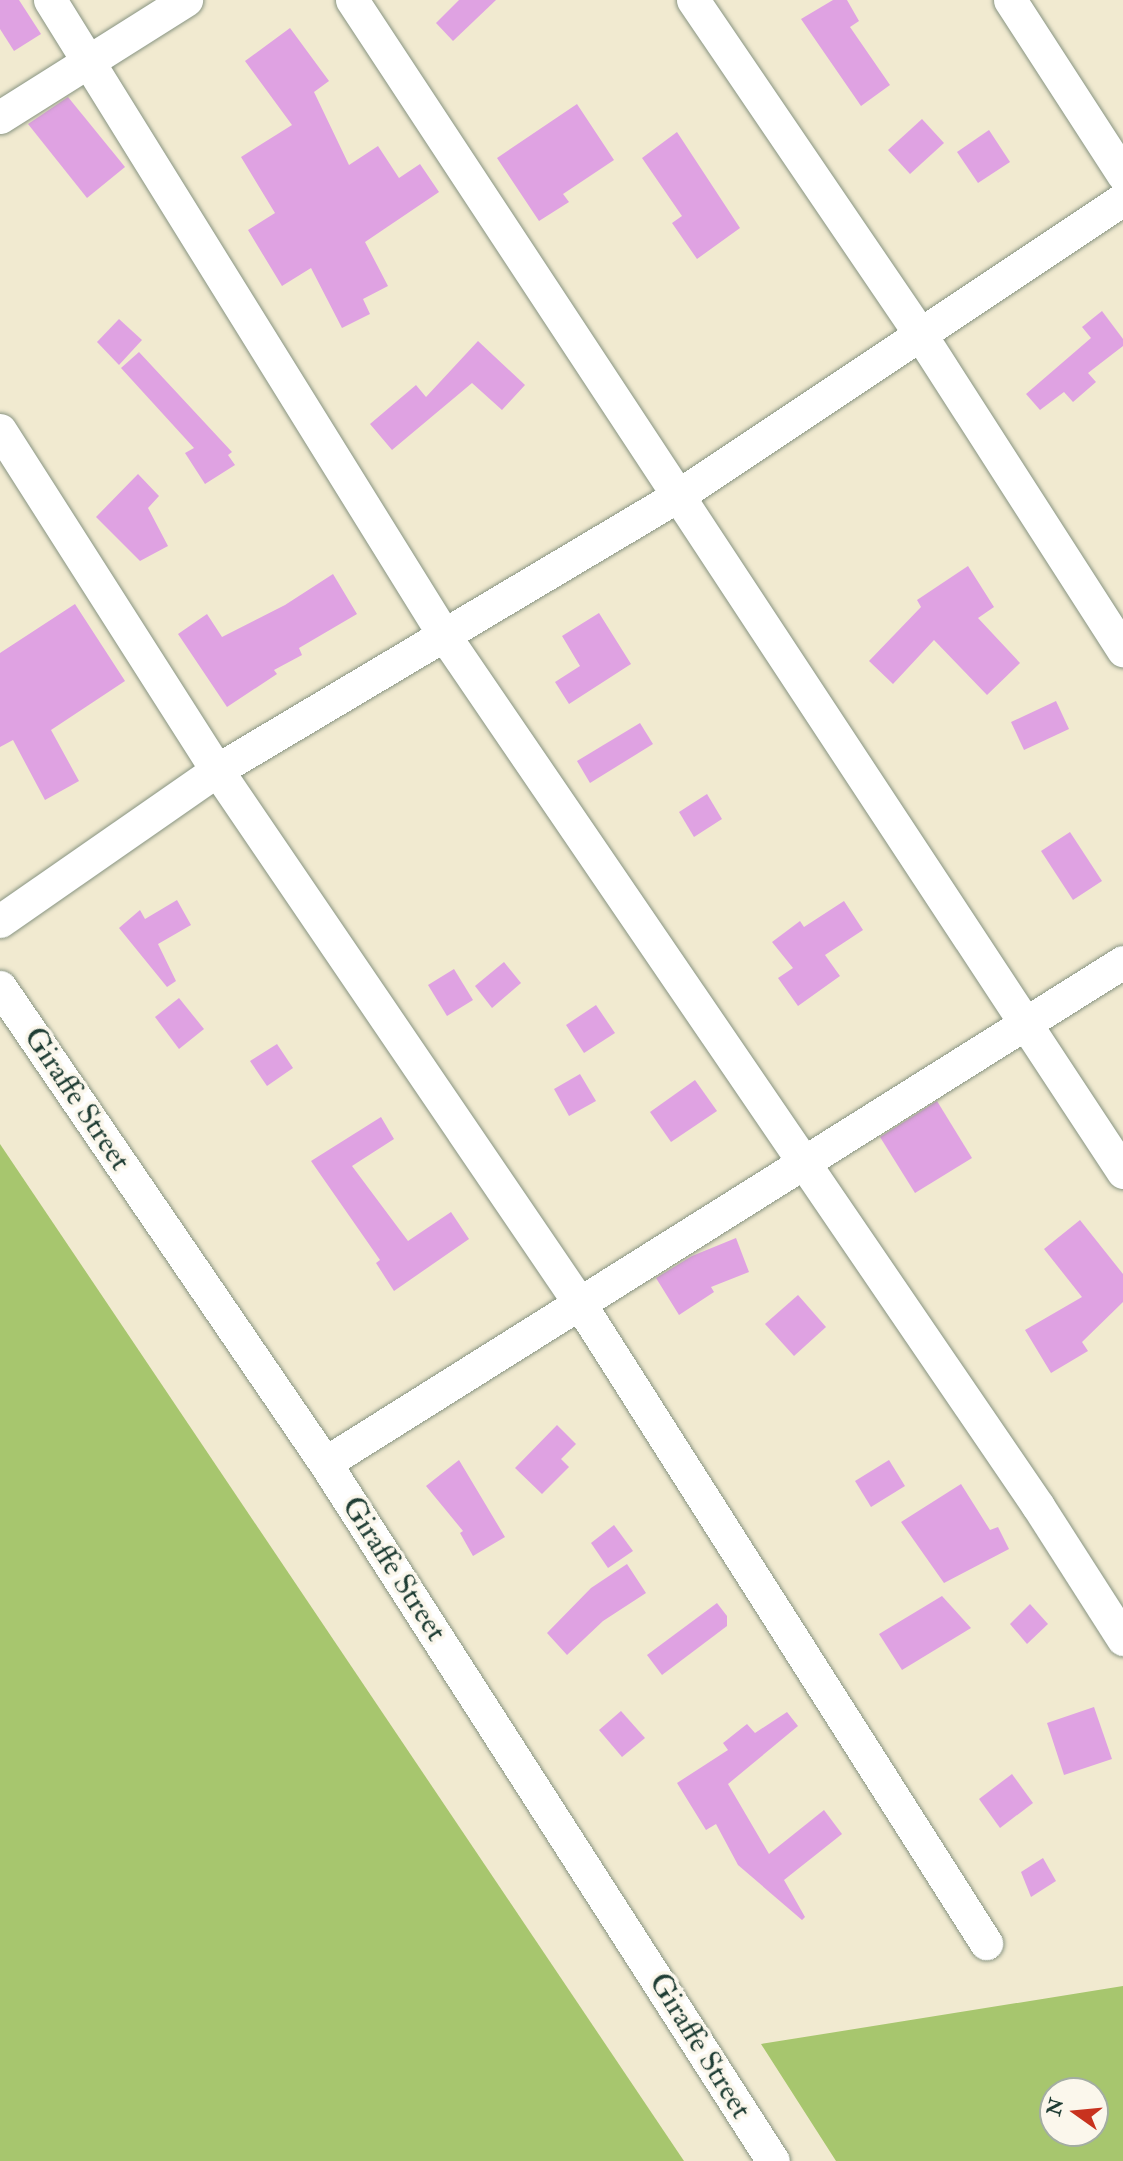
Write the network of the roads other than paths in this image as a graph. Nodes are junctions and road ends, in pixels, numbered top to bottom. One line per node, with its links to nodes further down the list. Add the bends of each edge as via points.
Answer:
1 (50, 0): 6 (street)
2 (186, 0): 6 (street)
3 (352, 0): 12 (street)
4 (694, 0): 10 (street)
5 (1010, 0): 8 (street)
6 (89, 61): 7 (street); 13 (street)
7 (0, 117)
8 (1123, 175)
9 (1123, 200): 10 (street)
10 (920, 334): 12 (street); 14 (street)
11 (0, 430): 15 (street)
12 (679, 495): 13 (street); 19 (street)
13 (442, 632): 15 (street); 20 (street)
14 (1123, 650)
15 (217, 770): 16 (street); 22 (street)
16 (0, 921)
17 (1123, 962): 19 (street)
18 (0, 987): 23 (street, Giraffe Street)
19 (1028, 1025): 20 (street); 21 (street)
20 (805, 1162): 22 (street); 24 (street)
21 (1123, 1172)
22 (578, 1301): 23 (street); 25 (street)
23 (325, 1463): 26 (street, Giraffe Street)
24 (1123, 1639)
25 (986, 1943)
26 (773, 2161)

